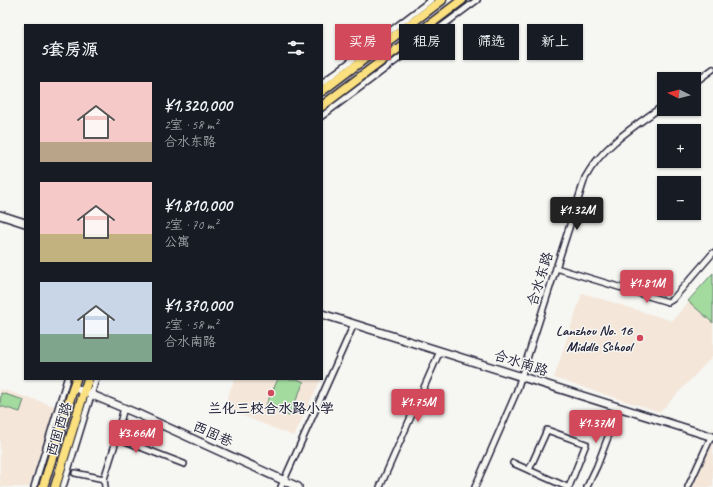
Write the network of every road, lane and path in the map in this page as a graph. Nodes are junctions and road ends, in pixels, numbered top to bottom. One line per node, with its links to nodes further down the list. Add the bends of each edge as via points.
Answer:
1 (431, 0): 7 (street)
2 (442, 0): 8 (main road)
3 (462, 0): 9 (main road)
4 (477, 0): 11 (street)
5 (713, 69): 6 (street)
6 (701, 78)
7 (323, 82)
8 (323, 90)
9 (323, 105)
10 (657, 110): 15 (street, 合水东路, via 611,144 590,170 585,178)
11 (323, 115)
12 (0, 215): 13 (main road)
13 (24, 223)
14 (713, 253): 15 (street, via 668,302)
15 (556, 268): 19 (street, 合水东路)
16 (323, 314): 17 (main road, 合水南路)
17 (354, 324): 18 (main road, 合水南路); 34 (street)
18 (440, 351): 19 (main road, 合水南路); 41 (street)
19 (521, 377): 26 (main road, 合水南路); 42 (street, 合水东路)
20 (67, 380): 35 (street)
21 (88, 380): 24 (main road, 西固西路)
22 (95, 380): 24 (street)
23 (74, 383): 24 (main road, 西固巷); 36 (main road, 西固西路)
24 (88, 393): 25 (main road, 西固巷); 37 (main road, 西固西路); 38 (street)
25 (124, 408): 28 (street); 34 (main road, 西固巷)
26 (619, 408): 27 (main road, 合水南路); 44 (street)
27 (712, 437): 45 (street)
28 (117, 438): 30 (street); 33 (street)
29 (513, 462): 31 (street)
30 (184, 464)
31 (529, 470): 43 (street); 43 (street, via 547,430 586,444)
32 (76, 473): 33 (street)
33 (104, 479): 39 (street)
34 (283, 484): 40 (main road, 西固巷)
35 (34, 487)
36 (43, 487)
37 (55, 487)
38 (63, 487)
39 (105, 487)
40 (298, 487)
41 (380, 487)
42 (476, 487)
43 (568, 487)
44 (588, 487)
45 (688, 487)

